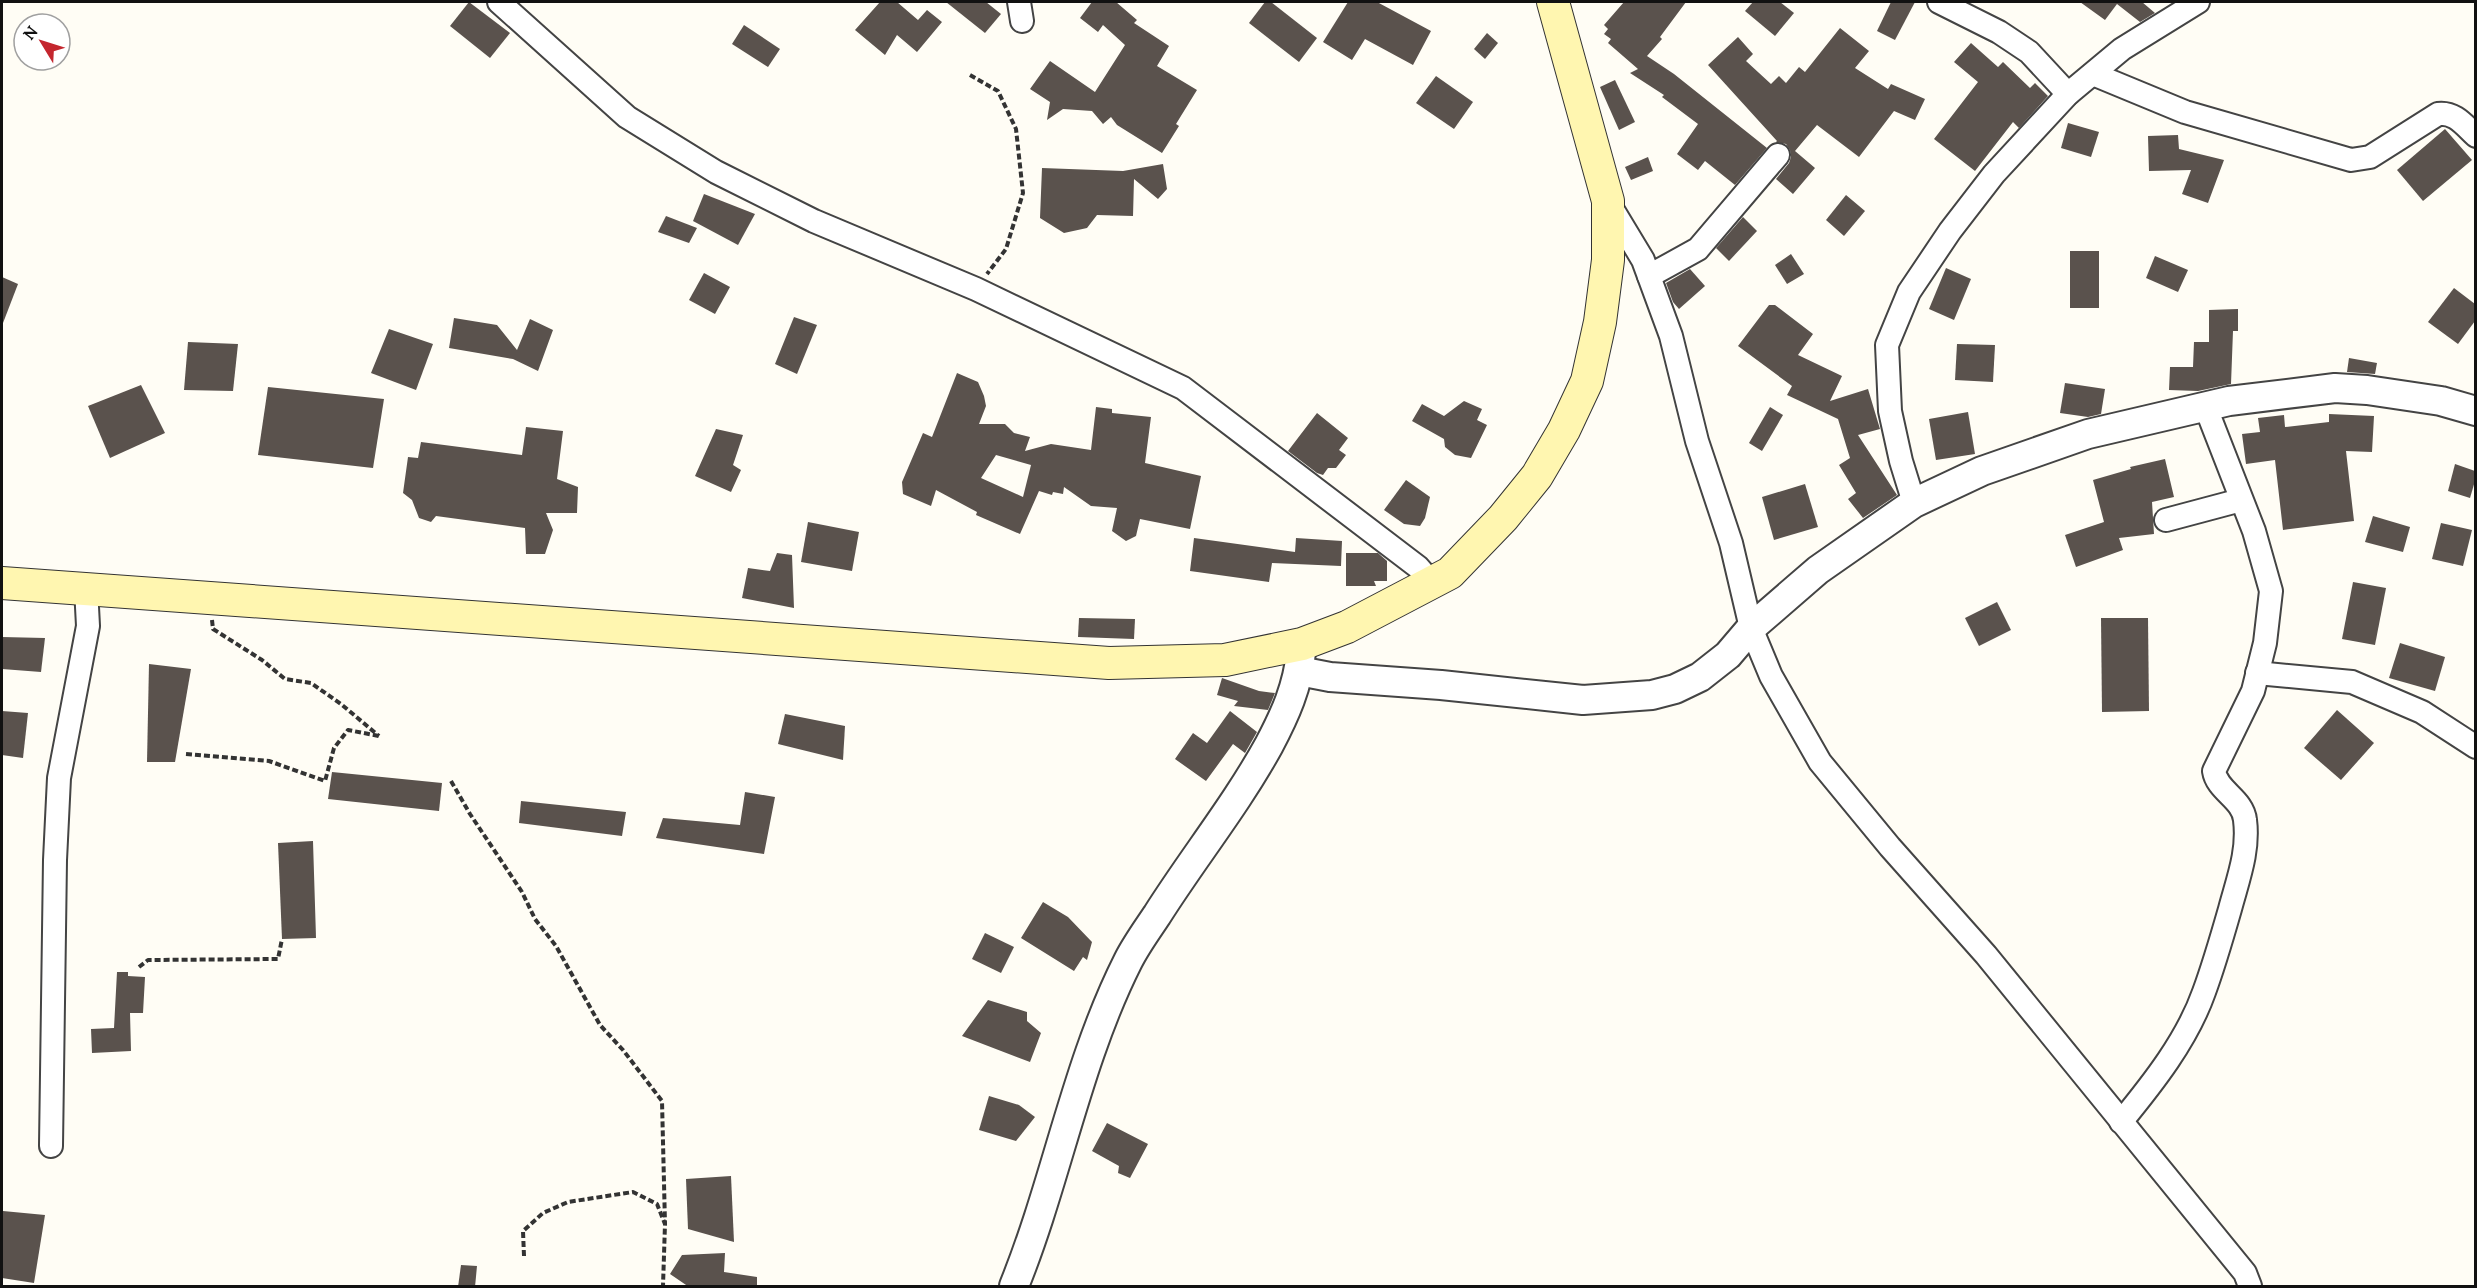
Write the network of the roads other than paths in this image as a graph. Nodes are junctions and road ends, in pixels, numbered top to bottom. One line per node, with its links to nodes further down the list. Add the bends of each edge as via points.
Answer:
1 (499, 2): 17 (street, via 627,117 716,172 1183,388 1418,567)
2 (1552, 2): 9 (main road)
3 (1939, 2): 6 (street, via 2029,52)
4 (2198, 2): 5 (street, via 2122,49)
5 (2093, 74): 6 (street); 7 (street, via 2184,112 2351,160 2370,157 2438,114 2459,119)
6 (2068, 94): 14 (street, via 1994,174 1950,231 1909,292 1887,345 1890,411)
7 (2475, 136)
8 (1778, 155): 10 (street, via 1698,249)
9 (1608, 201): 10 (street); 17 (main road, via 1608,260 1587,381 1537,476 1450,573)
10 (1649, 276): 19 (street, via 1671,336 1697,441 1731,543)
11 (2206, 408): 12 (street, via 2229,401 2336,388 2441,401); 13 (street); 14 (street, via 2088,434 1982,471)
12 (2475, 411)
13 (2241, 500): 15 (street); 21 (street, via 2271,591)
14 (1914, 503): 19 (street, via 1818,570)
15 (2166, 520)
16 (2, 583): 18 (main road)
17 (1432, 583): 20 (main road, via 1347,627)
18 (86, 588): 20 (main road, via 1109,663); 24 (street, via 88,626 59,778)
19 (1751, 628): 20 (street, via 1728,655 1700,677 1675,689 1652,695 1583,700 1330,677); 23 (street, via 1770,676 1820,762 1986,955)
20 (1300, 657): 25 (street, via 1282,719 1260,761 1128,961 1092,1049)
21 (2257, 673): 22 (street, via 2352,682 2422,712); 23 (street, via 2253,691 2214,771 2216,780 2245,818 2245,856 2228,916 2204,994 2180,1041)
22 (2475, 747)
23 (2121, 1122): 26 (street, via 2245,1273)
24 (51, 1146)
25 (1014, 1287)
26 (2250, 1287)

